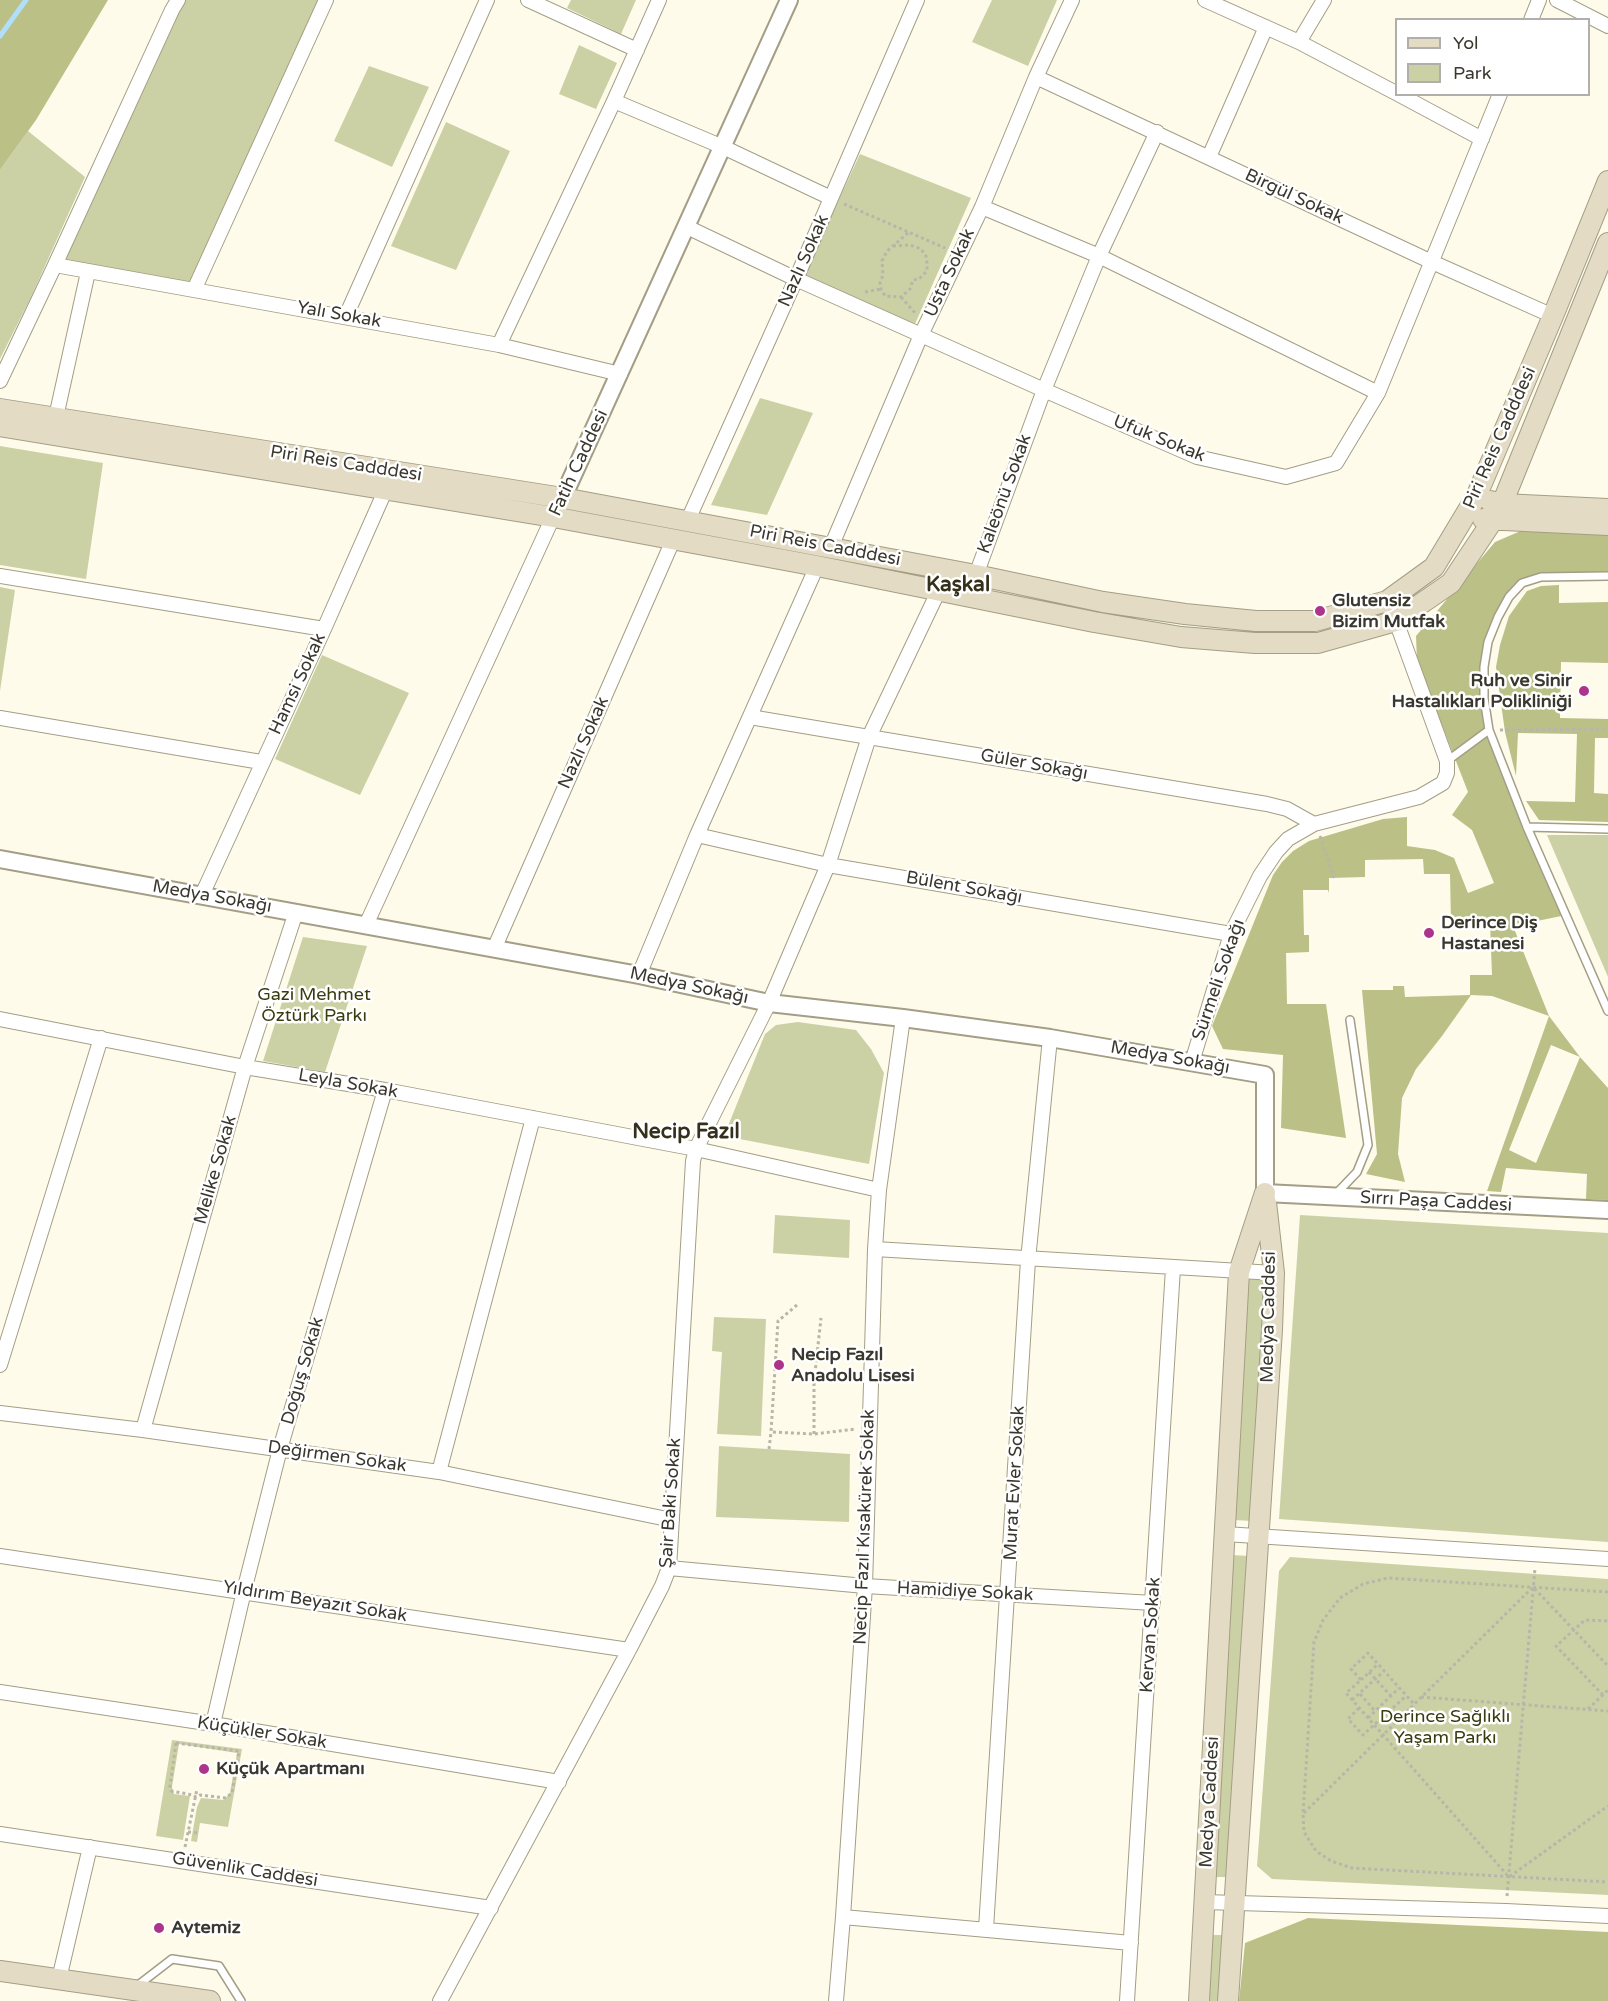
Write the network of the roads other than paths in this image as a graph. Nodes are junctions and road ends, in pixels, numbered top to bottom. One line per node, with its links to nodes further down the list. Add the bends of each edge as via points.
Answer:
1 (178, 0): 35 (street)
2 (326, 0): 38 (street)
3 (487, 0): 39 (street)
4 (528, 0): 17 (street)
5 (659, 0): 17 (street)
6 (789, 0): 25 (street, Fatih Caddesi)
7 (917, 0): 28 (street, Nazlı Sokak)
8 (1072, 0): 18 (street, Usta Sokak)
9 (1205, 0): 15 (street)
10 (1324, 0): 16 (street)
11 (1539, 0): 13 (street)
12 (1557, 0): 14 (street)
13 (1532, 18)
14 (1608, 26)
15 (1266, 27): 16 (street); 26 (street)
16 (1299, 42): 19 (street)
17 (637, 50): 22 (street)
18 (1036, 77): 23 (street, Birgül Sokak); 29 (street, Usta Sokak)
19 (1395, 93)
20 (1401, 96): 24 (street)
21 (1499, 96): 24 (street, Ufuk Sokak)
22 (614, 101): 25 (street); 42 (street)
23 (1157, 132): 26 (street, Birgül Sokak); 33 (street, Kaleönü Sokak)
24 (1482, 139): 34 (street, Ufuk Sokak)
25 (723, 147): 28 (street); 30 (street, Fatih Caddesi)
26 (1209, 157): 34 (street, Birgül Sokak)
27 (1608, 181): 31 (main road, Piri Reis Cadddesi)
28 (831, 198): 37 (street, Nazlı Sokak)
29 (982, 207): 33 (street); 41 (street, Usta Sokak)
30 (687, 226): 37 (street, Ufuk Sokak); 43 (street, Fatih Caddesi)
31 (1585, 237): 32 (street); 40 (main road, Piri Reis Cadddesi)
32 (1608, 245): 54 (main road, Piri Reis Cadddesi)
33 (1099, 256): 45 (street, Kaleönü Sokak); 46 (street)
34 (1432, 262): 40 (street, Birgül Sokak); 46 (street, Ufuk Sokak)
35 (55, 266): 36 (street, Yalı Sokak); 44 (street)
36 (88, 272): 38 (street, Yalı Sokak); 48 (street)
37 (796, 279): 41 (street, Ufuk Sokak); 57 (street, Nazlı Sokak)
38 (194, 290): 39 (street, Yalı Sokak)
39 (346, 316): 42 (street, Yalı Sokak)
40 (1553, 316): 51 (main road, Piri Reis Cadddesi)
41 (921, 335): 45 (street, Ufuk Sokak); 60 (street, Usta Sokak)
42 (500, 345): 43 (street, Yalı Sokak)
43 (620, 374): 52 (street, Fatih Caddesi)
44 (0, 381)
45 (1044, 390): 46 (street, Ufuk Sokak, via 1197,457 1286,477 1336,462); 62 (street, Kaleönü Sokak)
46 (1378, 393)
47 (0, 409): 48 (main road, Piri Reis Cadddesi)
48 (56, 417): 50 (main road, Piri Reis Cadddesi)
49 (0, 426): 50 (main road, Piri Reis Cadddesi)
50 (389, 481): 52 (main road, Piri Reis Cadddesi); 56 (main road, Piri Reis Cadddesi); 68 (street, Hamsi Sokak)
51 (1476, 497): 54 (main road); 55 (main road, Piri Reis Cadddesi)
52 (563, 498): 56 (street, Fatih Caddesi); 57 (main road, Piri Reis Cadddesi)
53 (1608, 509): 54 (main road)
54 (1498, 512): 55 (main road); 58 (main road); 67 (main road, Piri Reis Cadddesi, via 1451,583)
55 (1466, 516): 66 (main road, Piri Reis Cadddesi, via 1434,567)
56 (553, 517): 59 (main road, Piri Reis Cadddesi); 83 (street, Fatih Caddesi)
57 (688, 520): 60 (main road, Piri Reis Cadddesi)
58 (1608, 525)
59 (674, 538): 61 (main road, Piri Reis Cadddesi); 85 (street, Nazlı Sokak)
60 (831, 547): 62 (main road, Piri Reis Cadddesi)
61 (817, 566): 65 (main road, Piri Reis Cadddesi); 69 (street)
62 (976, 575): 65 (street, Kaleönü Sokak); 66 (main road, Piri Reis Cadddesi, via 1103,602 1256,621 1315,621)
63 (0, 576): 68 (street)
64 (1608, 576): 71 (lane, via 1541,577 1515,589 1488,642 1484,688)
65 (939, 590): 67 (main road, Piri Reis Cadddesi, via 1181,637 1255,643 1318,643); 72 (street)
66 (1387, 601): 67 (street)
67 (1396, 621): 73 (street)
68 (324, 629): 74 (street, Hamsi Sokak)
69 (750, 717): 72 (street, Güler Sokağı); 78 (street)
70 (0, 718): 74 (street)
71 (1489, 730): 73 (lane); 76 (lane)
72 (869, 737): 75 (street, Güler Sokağı, via 1268,804); 80 (street)
73 (1447, 761): 75 (street, Sürmeli Sokağı, via 1443,783 1426,794)
74 (261, 762): 81 (street, Hamsi Sokak)
75 (1314, 824): 84 (street, Sürmeli Sokağı, via 1288,839 1276,852)
76 (1527, 827): 77 (lane); 88 (lane)
77 (1608, 829)
78 (697, 835): 80 (street, Bülent Sokağı); 86 (street)
79 (0, 859): 81 (street, Medya Sokağı)
80 (828, 865): 84 (street, Bülent Sokağı); 87 (street)
81 (202, 895): 82 (street, Medya Sokağı)
82 (296, 912): 83 (street, Medya Sokağı); 95 (street, Melike Sokak)
83 (366, 924): 85 (street, Medya Sokağı)
84 (1231, 934): 94 (street, Sürmeli Sokağı)
85 (494, 948): 86 (street, Medya Sokağı)
86 (639, 975): 87 (street, Medya Sokağı)
87 (769, 1003): 89 (street, Medya Sokağı); 98 (street, Şair Baki Sokak)
88 (1608, 1011)
89 (903, 1018): 93 (street, Medya Sokağı); 99 (street, Necip Fazıl Kısakürek Sokak)
90 (0, 1019): 92 (street, Leyla Sokak)
91 (1350, 1020): 101 (lane, via 1368,1145 1357,1172)
92 (100, 1038): 95 (street, Leyla Sokak); 108 (street)
93 (1050, 1038): 94 (street, Medya Sokağı); 104 (street, Murat Evler Sokak)
94 (1192, 1062): 100 (street, Medya Sokağı, via 1265,1075)
95 (245, 1066): 96 (street, Leyla Sokak); 110 (street, Melike Sokak)
96 (385, 1090): 97 (street, Leyla Sokak); 111 (street, Doğuş Sokak)
97 (533, 1118): 98 (street, Leyla Sokak); 112 (street)
98 (696, 1149): 99 (street, Leyla Sokak); 113 (street, Şair Baki Sokak)
99 (879, 1190): 103 (street, Necip Fazıl Kısakürek Sokak)
100 (1265, 1193): 101 (street, Sırrı Paşa Caddesi); 106 (main road, Medya Caddesi); 107 (main road, Medya Caddesi)
101 (1333, 1197): 102 (street, Sırrı Paşa Caddesi)
102 (1608, 1210)
103 (874, 1250): 104 (street); 119 (street, Necip Fazıl Kısakürek Sokak)
104 (1028, 1260): 105 (street); 121 (street, Murat Evler Sokak)
105 (1173, 1268): 106 (street); 122 (street, Kervan Sokak)
106 (1239, 1272): 107 (street); 114 (main road, Medya Caddesi)
107 (1274, 1274): 115 (main road, Medya Caddesi)
108 (0, 1365)
109 (0, 1413): 110 (street, Değirmen Sokak)
110 (143, 1430): 111 (street, Değirmen Sokak)
111 (280, 1449): 112 (street, Değirmen Sokak); 120 (street, Doğuş Sokak)
112 (439, 1472): 113 (street, Değirmen Sokak)
113 (672, 1520): 118 (street, Şair Baki Sokak)
114 (1225, 1534): 115 (street); 129 (main road, Medya Caddesi)
115 (1259, 1536): 117 (street); 130 (main road, Medya Caddesi)
116 (0, 1556): 120 (street, Yıldırım Beyazıt Sokak)
117 (1608, 1559)
118 (669, 1568): 119 (street, Hamidiye Sokak); 123 (street, Şair Baki Sokak)
119 (864, 1586): 121 (street, Hamidiye Sokak); 133 (street, Necip Fazıl Kısakürek Sokak)
120 (244, 1591): 123 (street, Yıldırım Beyazıt Sokak); 125 (street, Doğuş Sokak)
121 (1008, 1594): 122 (street, Hamidiye Sokak); 134 (street, Murat Evler Sokak)
122 (1153, 1603): 135 (street, Kervan Sokak)
123 (629, 1650): 126 (street, Şair Baki Sokak)
124 (0, 1692): 125 (street, Küçükler Sokak)
125 (213, 1724): 126 (street, Küçükler Sokak)
126 (559, 1782): 131 (street, Şair Baki Sokak)
127 (0, 1834): 128 (street, Güvenlik Caddesi)
128 (90, 1847): 131 (street, Güvenlik Caddesi); 137 (street)
129 (1204, 1902): 130 (street); 144 (main road, Medya Caddesi)
130 (1234, 1903): 132 (street); 145 (main road, Medya Caddesi)
131 (491, 1908): 141 (street, Şair Baki Sokak)
132 (1608, 1916)
133 (843, 1917): 134 (street); 142 (street, Necip Fazıl Kısakürek Sokak)
134 (986, 1929): 135 (street)
135 (1131, 1943): 143 (street, Kervan Sokak)
136 (1, 1969): 137 (main road)
137 (59, 1979): 138 (main road)
138 (132, 1990): 139 (main road); 140 (lane, via 172,1959 219,1966)
139 (210, 2001)
140 (241, 2001)
141 (440, 2001)
142 (836, 2001)
143 (1127, 2001)
144 (1199, 2001)
145 (1228, 2001)

